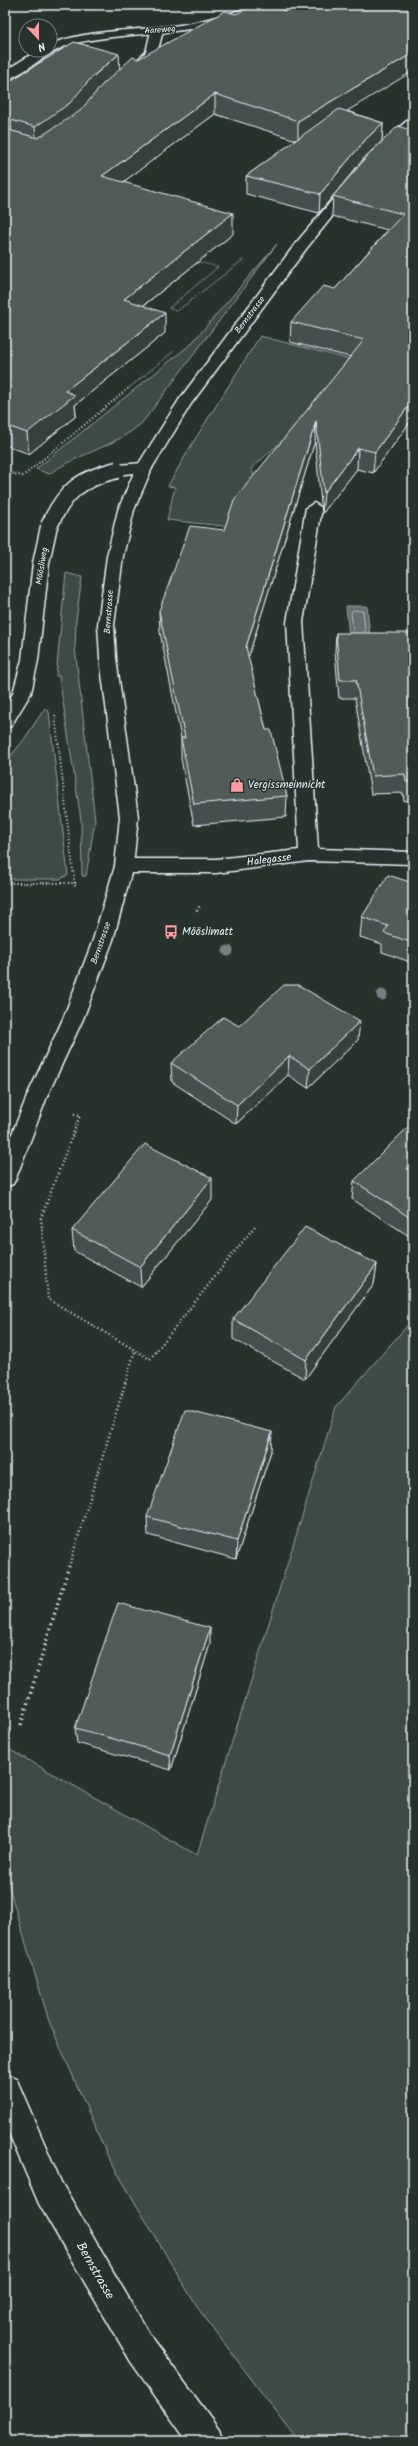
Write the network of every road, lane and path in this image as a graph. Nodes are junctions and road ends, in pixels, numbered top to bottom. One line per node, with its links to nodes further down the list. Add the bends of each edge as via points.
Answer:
1 (268, 5): 2 (main road, Aareweg, via 212,22)
2 (158, 31): 3 (main road, Aareweg, via 79,39); 6 (main road, via 151,53)
3 (58, 46)
4 (33, 58): 5 (main road)
5 (5, 76)
6 (122, 80)
7 (413, 122): 8 (main road)
8 (373, 158)
9 (359, 175): 10 (main road, Bernstrasse)
10 (301, 246): 11 (path, via 269,238 177,311 169,308 218,268); 13 (main road, Bernstrasse, via 184,403)
11 (198, 262)
12 (175, 351): 14 (path, via 23,476)
13 (144, 468): 16 (main road, Möösliweg, bridge, via 117,470 90,477 72,488 58,504 42,563); 20 (main road, Bernstrasse, via 126,510 114,556 106,625 128,817)
14 (5, 472)
15 (314, 508): 18 (main road, via 295,622)
16 (30, 660): 17 (main road, Möösliweg, via 22,693); 21 (path, via 55,711 75,883)
17 (5, 722)
18 (309, 855): 19 (main road, Halegasse); 20 (main road, Halegasse, via 216,866)
19 (413, 858)
20 (124, 866): 22 (main road, Bernstrasse, via 98,954)
21 (5, 883)
22 (5, 1178)
23 (255, 1226): 25 (path, via 150,1360)
24 (42, 1227): 25 (path, via 48,1299)
25 (135, 1351): 26 (path)
26 (22, 1725)
27 (5, 2089): 28 (main road, Bernstrasse, via 50,2193 142,2351)
28 (207, 2441)

